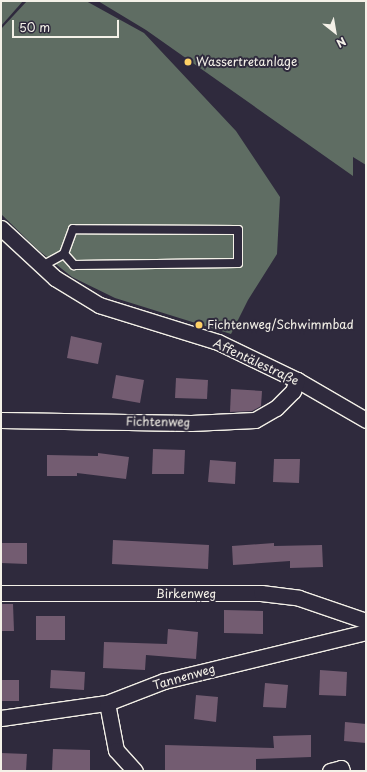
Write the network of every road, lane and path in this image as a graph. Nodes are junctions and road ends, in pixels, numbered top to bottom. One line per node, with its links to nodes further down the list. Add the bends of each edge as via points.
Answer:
1 (2, 230): 3 (street, Affentälestraße)
2 (64, 254): 2 (lane, via 74,265 238,263 238,230 72,229); 3 (lane)
3 (42, 266): 4 (street, Affentälestraße, via 54,278 99,305 218,342)
4 (297, 380): 5 (street, Fichtenweg, via 293,391 276,408 255,420 191,423); 6 (street, Affentälestraße)
5 (1, 420)
6 (366, 420)
7 (1, 593): 8 (street, Birkenweg, via 261,593 299,598)
8 (366, 621)
9 (366, 632): 10 (street, Tannenweg, via 164,681)
10 (107, 703): 11 (street, Tannenweg); 12 (street, via 116,750)
11 (1, 718)
12 (135, 771)
13 (330, 771): 14 (street, via 341,768)
14 (342, 771)

